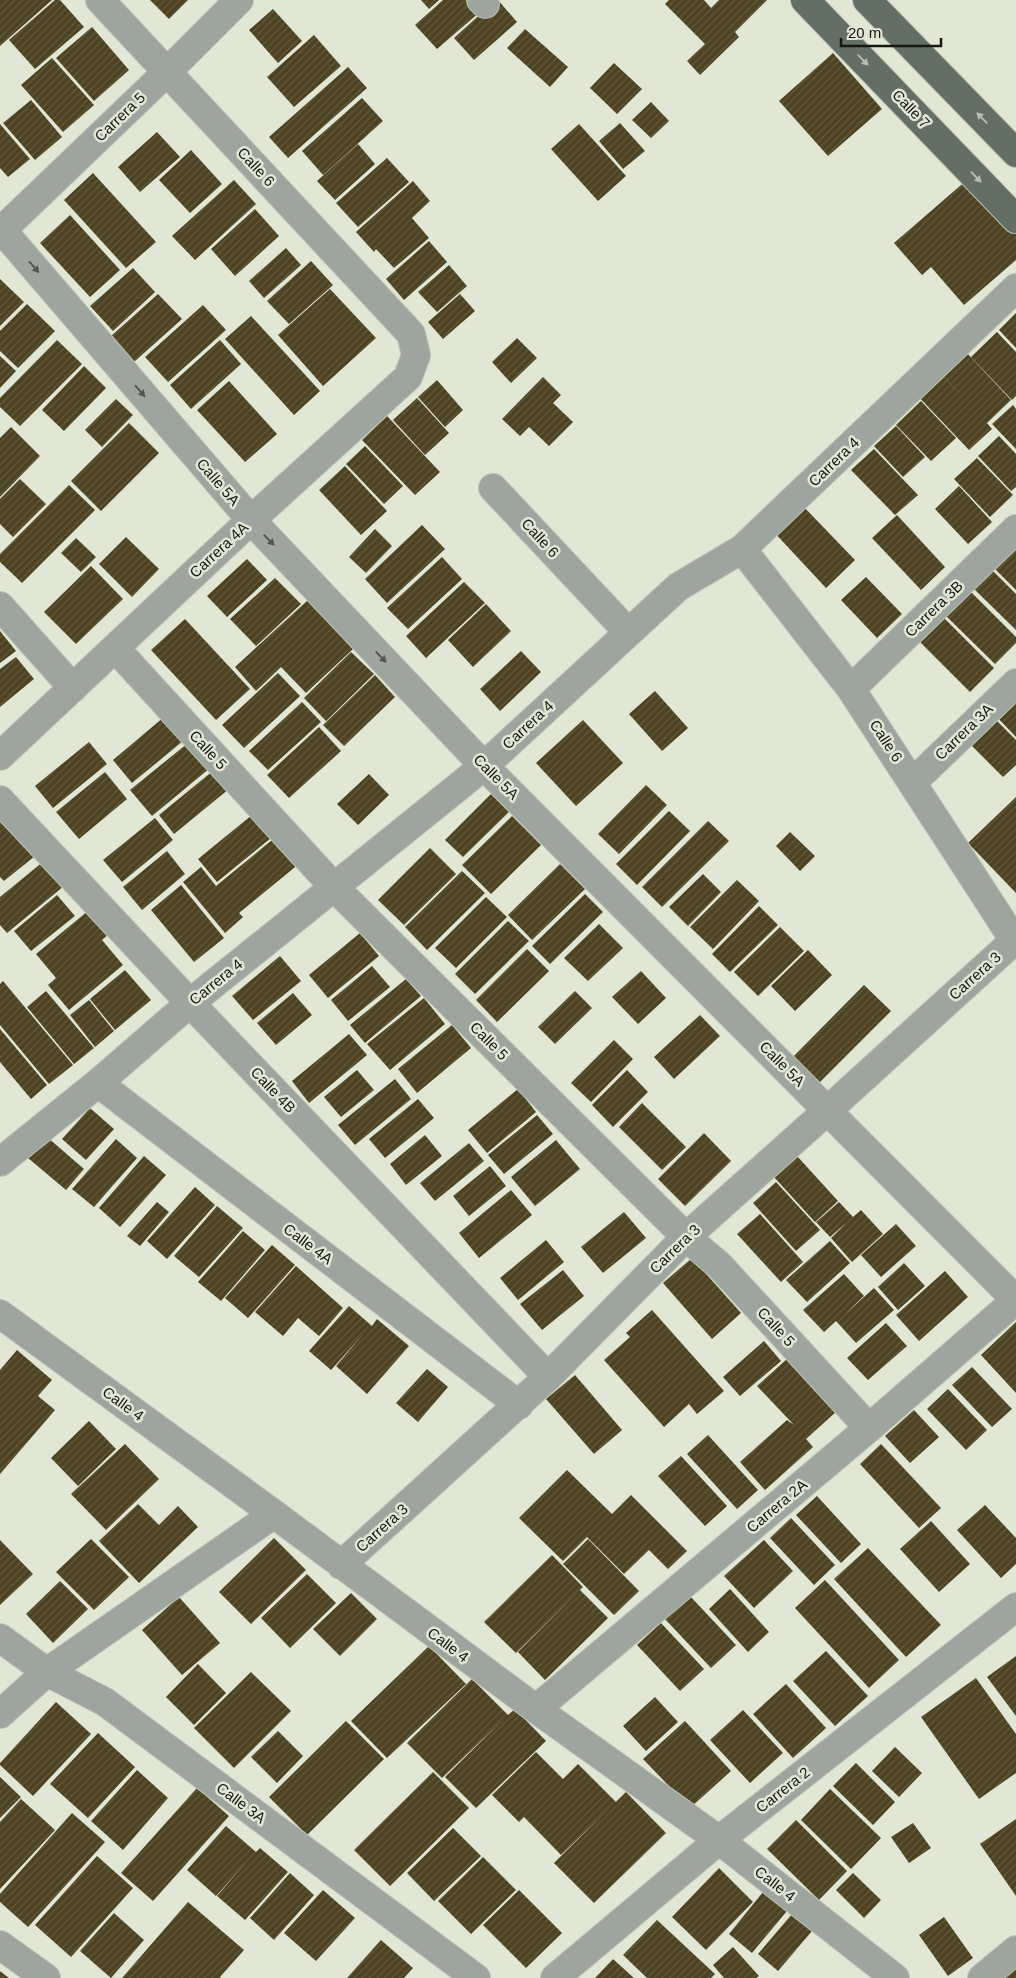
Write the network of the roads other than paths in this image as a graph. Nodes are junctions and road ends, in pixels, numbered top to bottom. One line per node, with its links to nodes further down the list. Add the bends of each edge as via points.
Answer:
1 (100, 0): 5 (street, Calle 6)
2 (239, 0): 5 (street, Carrera 5)
3 (805, 0): 7 (main road, Calle 7, one-way to 7)
4 (866, 0): 6 (main road, one-way to 4)
5 (167, 72): 8 (street, Carrera 5); 10 (street, Calle 6)
6 (1016, 153)
7 (1016, 219)
8 (1, 231): 12 (street, Calle 5A, one-way to 12)
9 (1016, 288): 14 (street, Carrera 4)
10 (411, 334): 12 (street, Carrera 4A, via 416,355 408,377)
11 (493, 488): 16 (street, Calle 6)
12 (251, 520): 17 (street, Carrera 4A); 22 (street, Calle 5A, one-way to 22)
13 (1016, 529): 20 (street, Carrera 3B)
14 (742, 549): 16 (street, Carrera 4, via 678,587); 20 (street, Calle 6)
15 (0, 606): 19 (street)
16 (628, 632): 22 (street, Carrera 4)
17 (115, 648): 19 (street, Carrera 4A); 25 (street, Calle 5)
18 (1016, 683): 23 (street, Carrera 3A)
19 (73, 688): 21 (street, Carrera 4A)
20 (851, 689): 23 (street, Calle 6)
21 (0, 756)
22 (484, 766): 25 (street, Carrera 4); 29 (street, Calle 5A)
23 (913, 782): 26 (street, Calle 6)
24 (0, 800): 27 (street, Calle 4B)
25 (334, 887): 27 (street, Carrera 4); 31 (street, Calle 5)
26 (1015, 941): 29 (street, Carrera 3)
27 (190, 1003): 28 (street, Carrera 4); 34 (street, Calle 4B)
28 (98, 1083): 30 (street, Carrera 4); 35 (street, Calle 4A)
29 (828, 1110): 31 (street, Carrera 3); 32 (street, Calle 5A)
30 (0, 1162)
31 (686, 1237): 34 (street, Carrera 3); 36 (street, Calle 5, via 720,1266)
32 (1016, 1300): 36 (street, Carrera 2A)
33 (0, 1314): 37 (street, Calle 4)
34 (548, 1377): 35 (street, Carrera 3)
35 (518, 1405): 38 (street, Carrera 3)
36 (869, 1428): 42 (street, Carrera 2A)
37 (274, 1514): 38 (street, Calle 4); 41 (street)
38 (341, 1565): 42 (street, Calle 4)
39 (1016, 1607): 44 (street, Carrera 2)
40 (0, 1638): 41 (street, Calle 3A)
41 (47, 1672): 43 (street); 48 (street, Calle 3A, via 105,1702)
42 (536, 1709): 44 (street, Calle 4)
43 (0, 1714)
44 (719, 1840): 49 (street, Carrera 2); 50 (street, Calle 4)
45 (0, 1946): 47 (street)
46 (1016, 1950): 51 (street)
47 (46, 1978)
48 (476, 1978)
49 (555, 1978)
50 (895, 1978)
51 (982, 1978)

